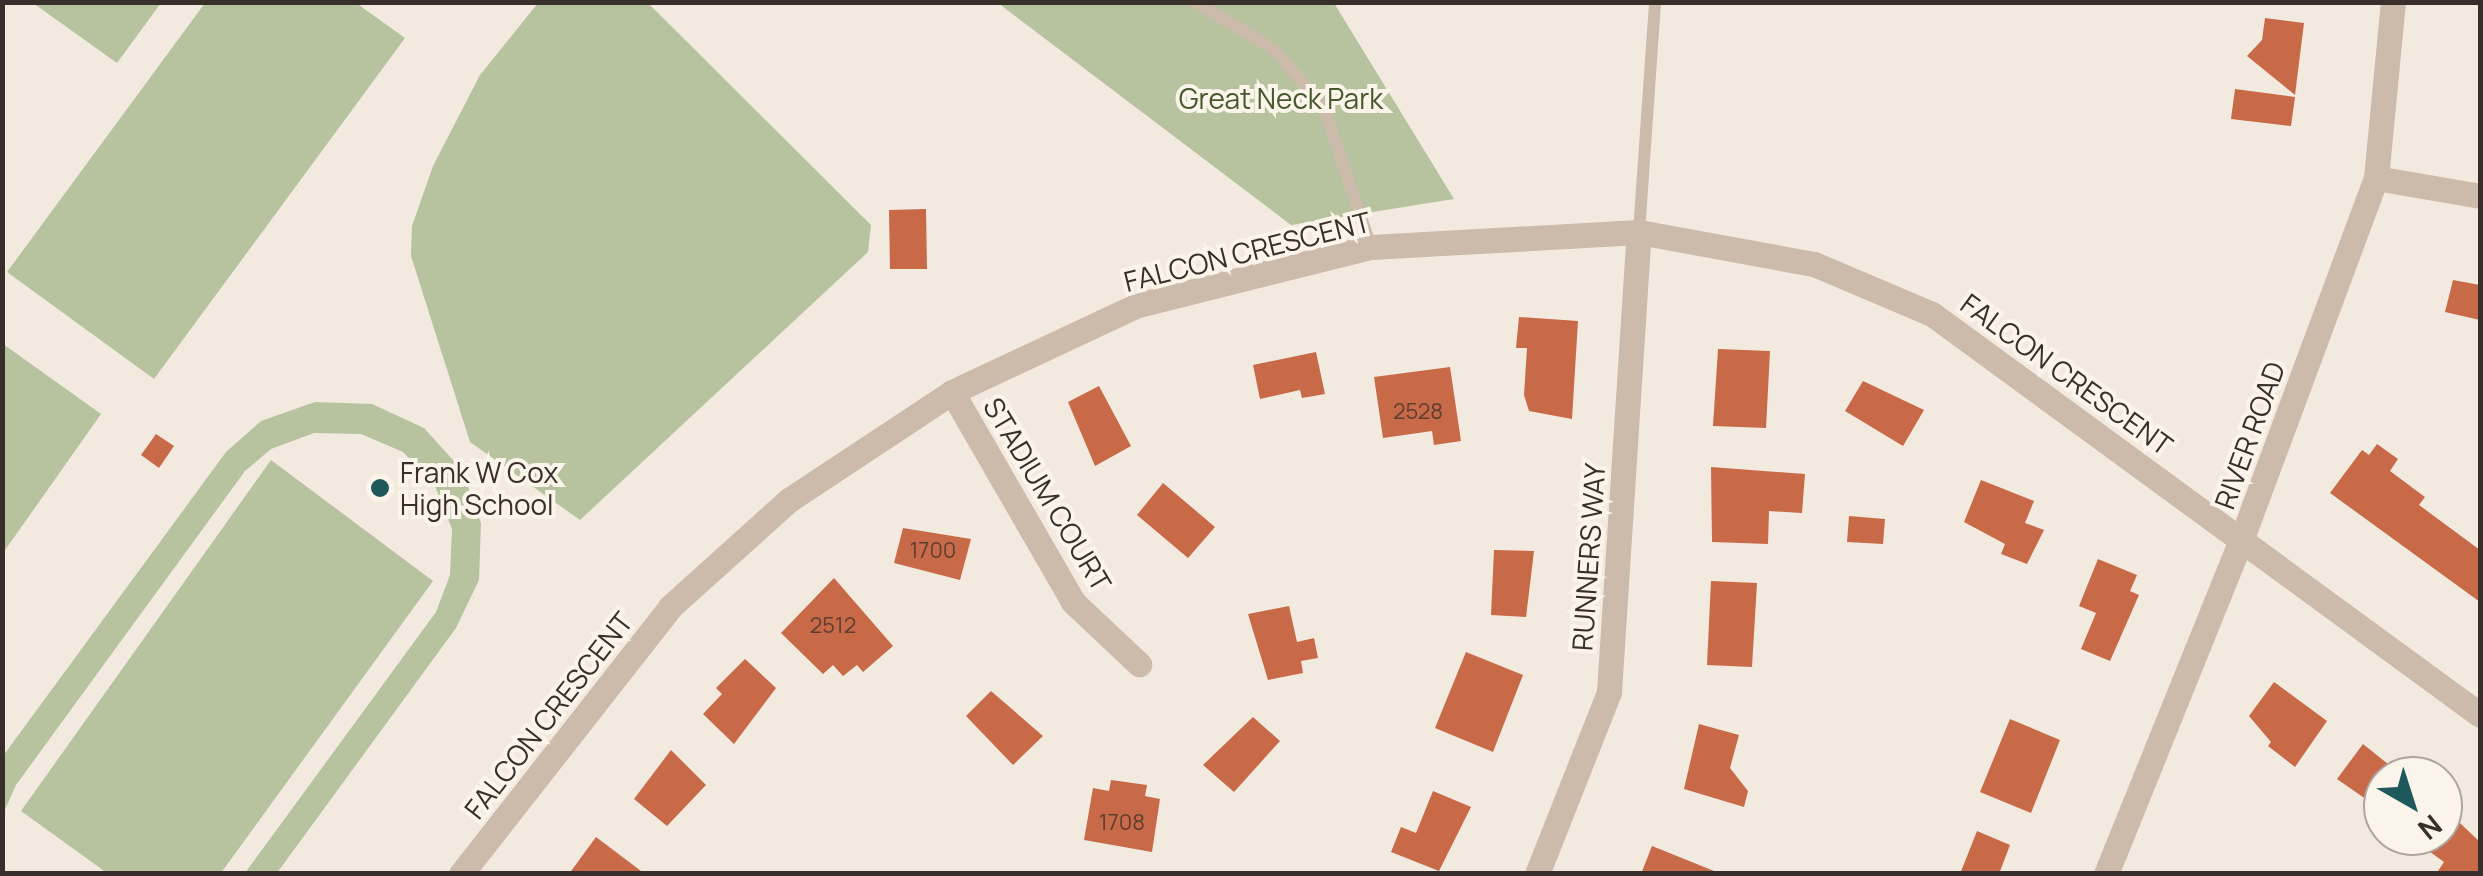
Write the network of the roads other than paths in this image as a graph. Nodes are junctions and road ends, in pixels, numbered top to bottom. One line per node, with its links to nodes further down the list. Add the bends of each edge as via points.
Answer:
1 (1196, 2): 7 (lane, via 1276,51 1324,108)
2 (1655, 2): 6 (lane)
3 (2393, 2): 4 (street, RIVER ROAD)
4 (2376, 178): 5 (street); 9 (street, RIVER ROAD)
5 (2480, 196)
6 (1639, 232): 7 (street, FALCON CRESCENT); 9 (street, FALCON CRESCENT, via 1814,264 1932,314); 13 (street, RUNNERS WAY, via 1609,692)
7 (1371, 247): 8 (street, FALCON CRESCENT, via 1138,305)
8 (952, 392): 10 (street, STADIUM COURT, via 1073,602); 12 (street, FALCON CRESCENT, via 789,500 670,607)
9 (2242, 538): 11 (street, FALCON CRESCENT); 14 (street, RIVER ROAD)
10 (1139, 664)
11 (2480, 715)
12 (461, 874)
13 (1537, 874)
14 (2106, 874)

